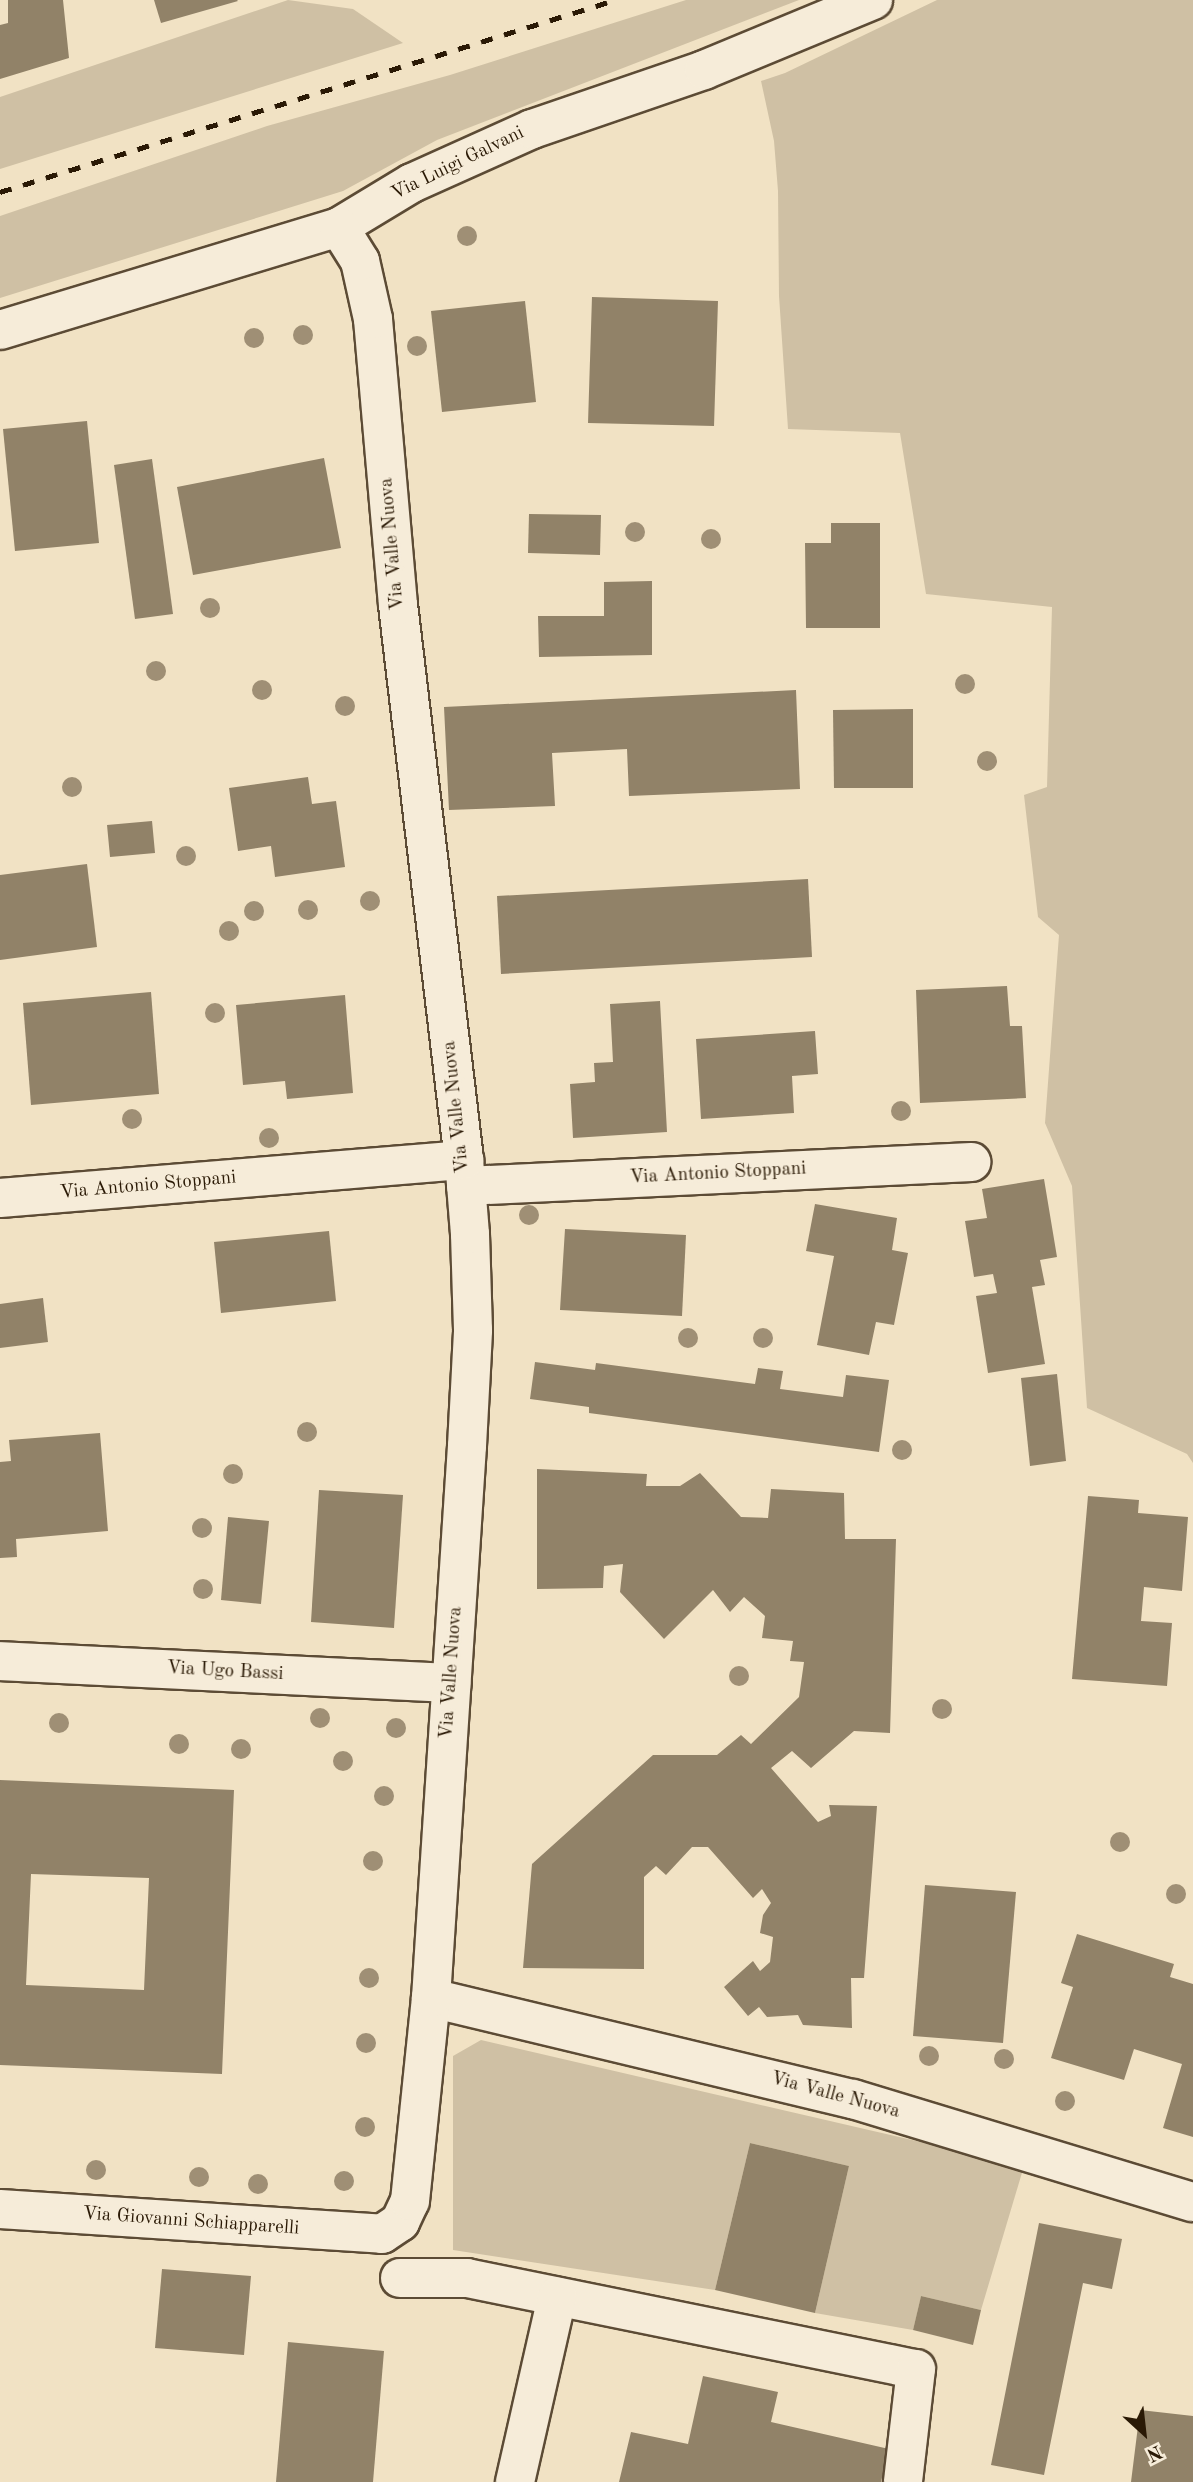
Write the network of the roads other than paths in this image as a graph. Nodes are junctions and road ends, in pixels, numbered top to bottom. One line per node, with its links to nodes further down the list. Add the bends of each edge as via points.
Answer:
1 (873, 0): 2 (street, Via Luigi Galvani, via 704,70 532,129 412,183)
2 (339, 227): 3 (street, Via Luigi Galvani); 5 (street, Via Valle Nuova, via 360,261 373,319 398,605)
3 (0, 330)
4 (971, 1162): 5 (street, Via Antonio Stoppani)
5 (465, 1173): 6 (street, Via Antonio Stoppani); 8 (street, Via Valle Nuova, via 473,1330)
6 (0, 1198)
7 (0, 1661): 8 (street, Via Ugo Bassi)
8 (451, 1683): 9 (street, Via Valle Nuova)
9 (431, 1997): 10 (street, Via Valle Nuova, via 853,2099); 12 (street, Via Valle Nuova, via 410,2201 400,2222)
10 (1193, 2202)
11 (0, 2209): 12 (street, Via Giovanni Schiapparelli)
12 (382, 2235)
13 (400, 2278): 14 (street, via 467,2278)
14 (557, 2297): 15 (street); 16 (street, via 916,2369)
15 (515, 2482)
16 (903, 2482)

